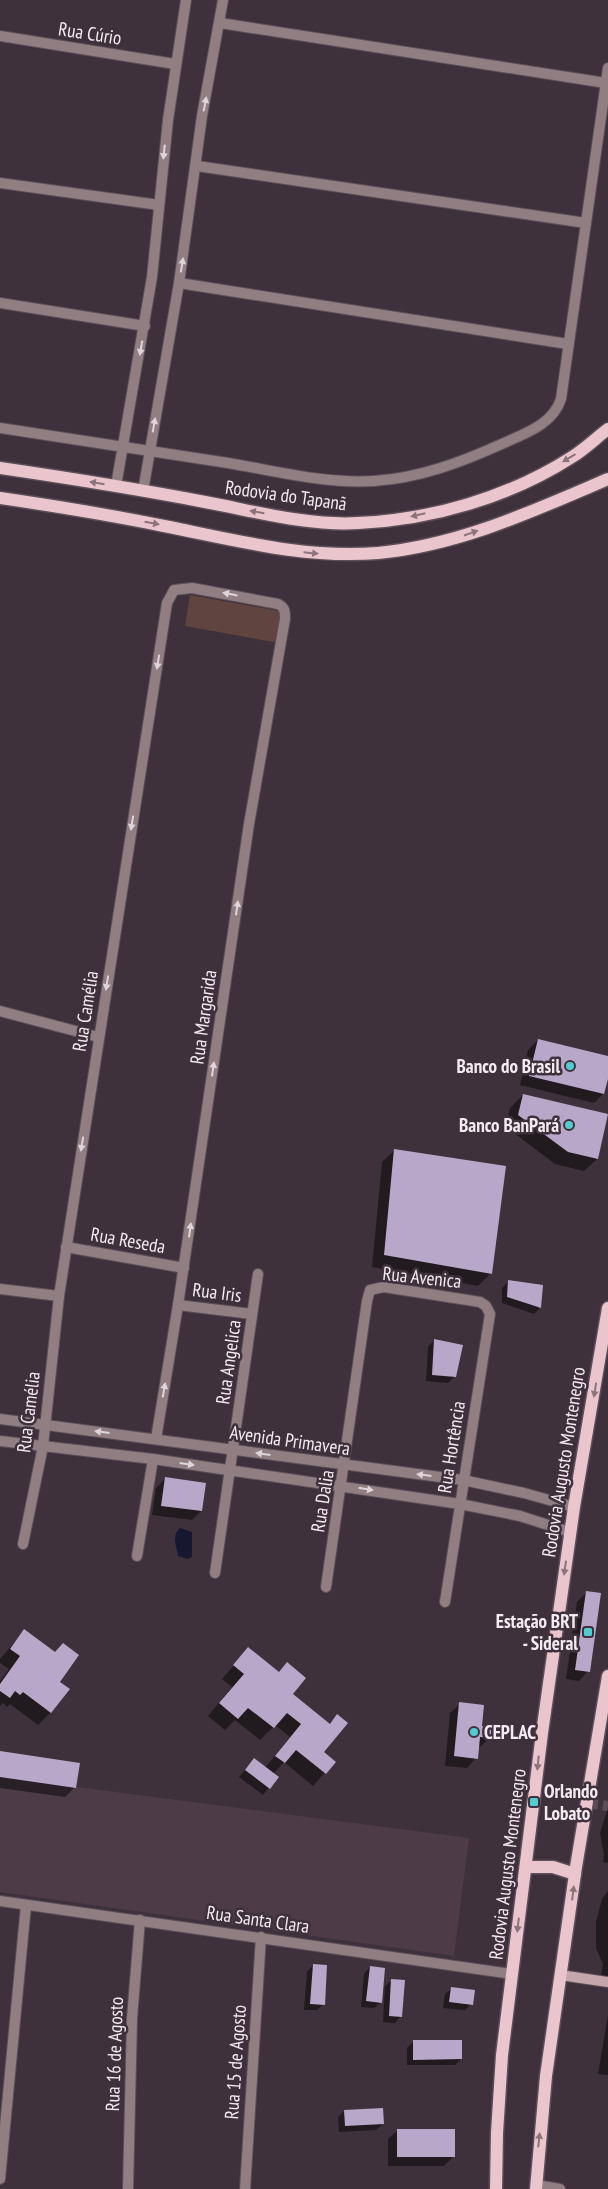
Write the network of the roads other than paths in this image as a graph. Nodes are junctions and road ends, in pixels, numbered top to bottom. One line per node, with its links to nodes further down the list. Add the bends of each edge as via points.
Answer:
1 (186, 0): 5 (street)
2 (223, 0): 3 (street)
3 (220, 23): 7 (street); 8 (street, one-way to 3, via 202,116)
4 (0, 36): 5 (street, Rua Cúrio)
5 (175, 64): 10 (street, one-way to 10)
6 (608, 68): 7 (street)
7 (606, 83): 11 (street)
8 (197, 166): 11 (street); 12 (street, one-way to 8)
9 (0, 183): 10 (street)
10 (159, 205): 14 (street)
11 (586, 223): 15 (street)
12 (179, 283): 15 (street); 19 (street, one-way to 12)
13 (0, 303): 14 (street)
14 (144, 326): 18 (street, one-way to 18)
15 (568, 344): 19 (street, via 562,399 549,419 479,455 421,474 372,481 314,478)
16 (0, 428): 18 (street)
17 (608, 429): 23 (main road, Rodovia do Tapanã, one-way to 23, via 572,457 518,485 470,503 402,519 333,523)
18 (123, 446): 19 (street); 22 (street)
19 (149, 450): 23 (street)
20 (0, 468): 22 (main road, Rodovia do Tapanã, one-way to 20)
21 (608, 480): 24 (main road, one-way to 21, via 298,552 350,554 414,548 460,537 529,514)
22 (116, 486): 23 (main road, Rodovia do Tapanã)
23 (143, 491)
24 (0, 498)
25 (278, 604): 27 (street, Rua Camélia, one-way to 27, via 192,588 181,588 170,594); 29 (street, Rua Margarida, one-way to 25, via 249,824 284,631 285,611)
26 (0, 1011): 27 (street)
27 (98, 1036): 28 (street, Rua Camélia, one-way to 28)
28 (66, 1247): 29 (street, Rua Reseda); 32 (street, Rua Camélia)
29 (184, 1268): 35 (street, Rua Margarida)
30 (258, 1274): 37 (street, Rua Angelica)
31 (0, 1289): 32 (street)
32 (59, 1296): 40 (street, Rua Camélia)
33 (367, 1301): 34 (street, Rua Avenica, via 370,1290 384,1287); 46 (street, Rua Dalia)
34 (480, 1302): 48 (street, Rua Hortência, via 490,1314)
35 (178, 1305): 37 (street, Rua Iris); 41 (street, Rua Margarida, one-way to 35)
36 (608, 1308): 38 (main road, Rodovia Augusto Montenegro)
37 (252, 1314): 44 (street, Rua Angelica)
38 (603, 1370): 51 (main road, Rodovia Augusto Montenegro, one-way to 51)
39 (0, 1418): 40 (street, Avenida Primavera)
40 (46, 1425): 41 (street, Avenida Primavera, one-way to 40); 43 (street, Rua Camélia)
41 (156, 1438): 44 (street, Avenida Primavera)
42 (0, 1441): 43 (street, Avenida Primavera)
43 (43, 1446): 45 (street, Avenida Primavera); 53 (street, Rua Camélia)
44 (233, 1450): 46 (street, Avenida Primavera, one-way to 44); 47 (street, Rua Angelica)
45 (153, 1459): 47 (street, Avenida Primavera, one-way to 47); 54 (street)
46 (345, 1465): 48 (street, Avenida Primavera, one-way to 46); 49 (street, Rua Dalia)
47 (230, 1471): 49 (street, Avenida Primavera); 55 (street, Rua Angelica)
48 (463, 1480): 50 (street, Rua Hortência); 51 (street, Avenida Primavera)
49 (342, 1486): 50 (street, Avenida Primavera, one-way to 50); 56 (street, Rua Dalia)
50 (460, 1504): 52 (street, Avenida Primavera, via 520,1516); 57 (street, Rua Hortência)
51 (574, 1508): 52 (main road, Rodovia Augusto Montenegro)
52 (570, 1532): 59 (main road, Rodovia Augusto Montenegro, one-way to 59)
53 (23, 1544)
54 (137, 1556)
55 (215, 1573)
56 (326, 1587)
57 (445, 1602)
58 (608, 1676): 60 (main road)
59 (526, 1867): 60 (main road, via 552,1867); 65 (main road, Rodovia Augusto Montenegro, one-way to 65)
60 (575, 1874): 66 (main road, one-way to 60)
61 (0, 1901): 62 (street, Rua Santa Clara)
62 (26, 1905): 63 (street, Rua Santa Clara); 68 (street)
63 (140, 1920): 64 (street, Rua Santa Clara); 70 (street, Rua 16 de Agosto, via 132,2018)
64 (261, 1937): 65 (street, Rua Santa Clara); 71 (street, Rua 15 de Agosto)
65 (512, 1974): 72 (main road, Rodovia Augusto Montenegro, via 502,2055)
66 (560, 1975): 67 (main road); 69 (main road, one-way to 66, via 546,2076)
67 (608, 1982)
68 (0, 2179)
69 (536, 2187): 73 (street)
70 (128, 2189)
71 (245, 2189)
72 (496, 2189)
73 (560, 2189)

